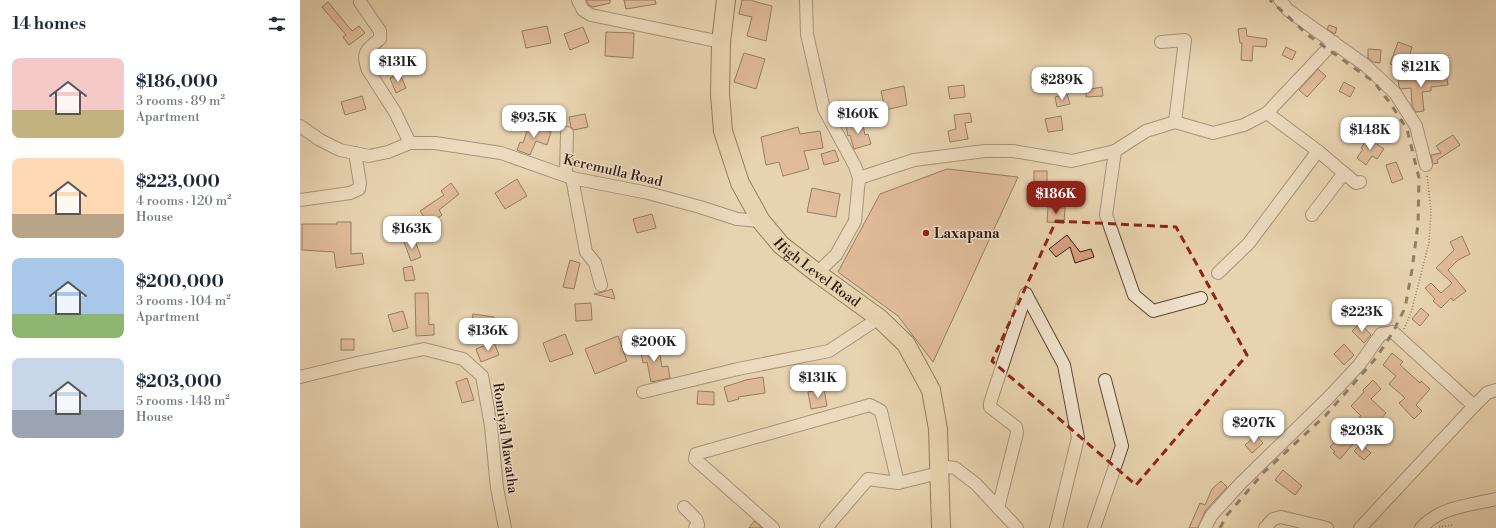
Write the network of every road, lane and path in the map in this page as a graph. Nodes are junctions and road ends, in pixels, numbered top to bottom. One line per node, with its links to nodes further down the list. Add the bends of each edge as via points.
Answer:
1 (578, 0): 6 (street, via 583,10 591,15)
2 (726, 0): 6 (highway, High Level Road)
3 (806, 0): 20 (street, via 807,34 824,109)
4 (1280, 0): 8 (street, via 1288,10)
5 (360, 2): 13 (street, via 380,31 380,39 364,54 365,62)
6 (721, 42): 24 (highway, High Level Road, via 720,94 723,131 740,183)
7 (1161, 42): 10 (street, via 1186,40)
8 (1334, 42): 9 (street); 17 (street, via 1365,65 1395,93 1416,126)
9 (1267, 112): 10 (street, via 1244,125 1213,133); 15 (street)
10 (1175, 122): 14 (street, via 1146,131)
11 (300, 126): 16 (street, Keremulla Road, via 340,150)
12 (567, 133): 19 (street)
13 (410, 143): 16 (street, Keremulla Road, via 369,156); 19 (street, Keremulla Road, via 443,144 501,153)
14 (1115, 151): 20 (street, via 1072,161 1013,150 985,151 914,160); 28 (street, via 1106,215 1134,295 1153,311)
15 (1318, 151): 18 (street); 26 (street, via 1249,242)
16 (355, 153): 22 (street, via 359,189 350,193)
17 (1426, 165): 30 (path, via 1431,211 1429,243 1411,313)
18 (1344, 173): 21 (street); 23 (street)
19 (569, 176): 24 (street, Keremulla Road, via 648,193 737,219); 27 (street, via 586,252 594,263)
20 (859, 178): 25 (street, via 855,221 836,255)
21 (1360, 182)
22 (300, 200)
23 (1312, 215)
24 (761, 221): 25 (highway, High Level Road, via 781,244)
25 (817, 273): 29 (highway, High Level Road)
26 (1218, 273)
27 (601, 285)
28 (1201, 298)
29 (879, 318): 34 (street, via 829,351 738,369); 36 (highway, High Level Road, via 906,344 931,390 938,429)
30 (1401, 338): 35 (street); 50 (street, via 1393,332 1381,334 1359,365 1240,484)
31 (300, 378): 42 (street, Romiyal Mawatha, via 424,349 463,359 482,376)
32 (1105, 380): 49 (street, via 1122,446)
33 (1496, 390): 35 (street, via 1487,393)
34 (643, 392)
35 (1474, 406): 53 (street)
36 (939, 469): 37 (street); 40 (street, via 955,468 976,484); 46 (highway, High Level Road)
37 (898, 483): 44 (street, via 881,411 870,404 696,454 694,459); 45 (street, via 868,479)
38 (1496, 499): 54 (street, via 1446,510 1427,521)
39 (684, 506): 43 (street, via 696,519 698,525)
40 (998, 508): 47 (street); 48 (street, via 1017,433 1016,427 990,407 990,403 1026,294 1064,365 1078,438)
41 (1452, 525): 55 (path)
42 (505, 528)
43 (695, 528)
44 (773, 528)
45 (826, 528)
46 (941, 528)
47 (1017, 528)
48 (1056, 528)
49 (1094, 528)
50 (1205, 528)
51 (1265, 528): 52 (street, via 1273,519 1281,517)
52 (1327, 528)
53 (1360, 528)
54 (1421, 528)
55 (1437, 528)

